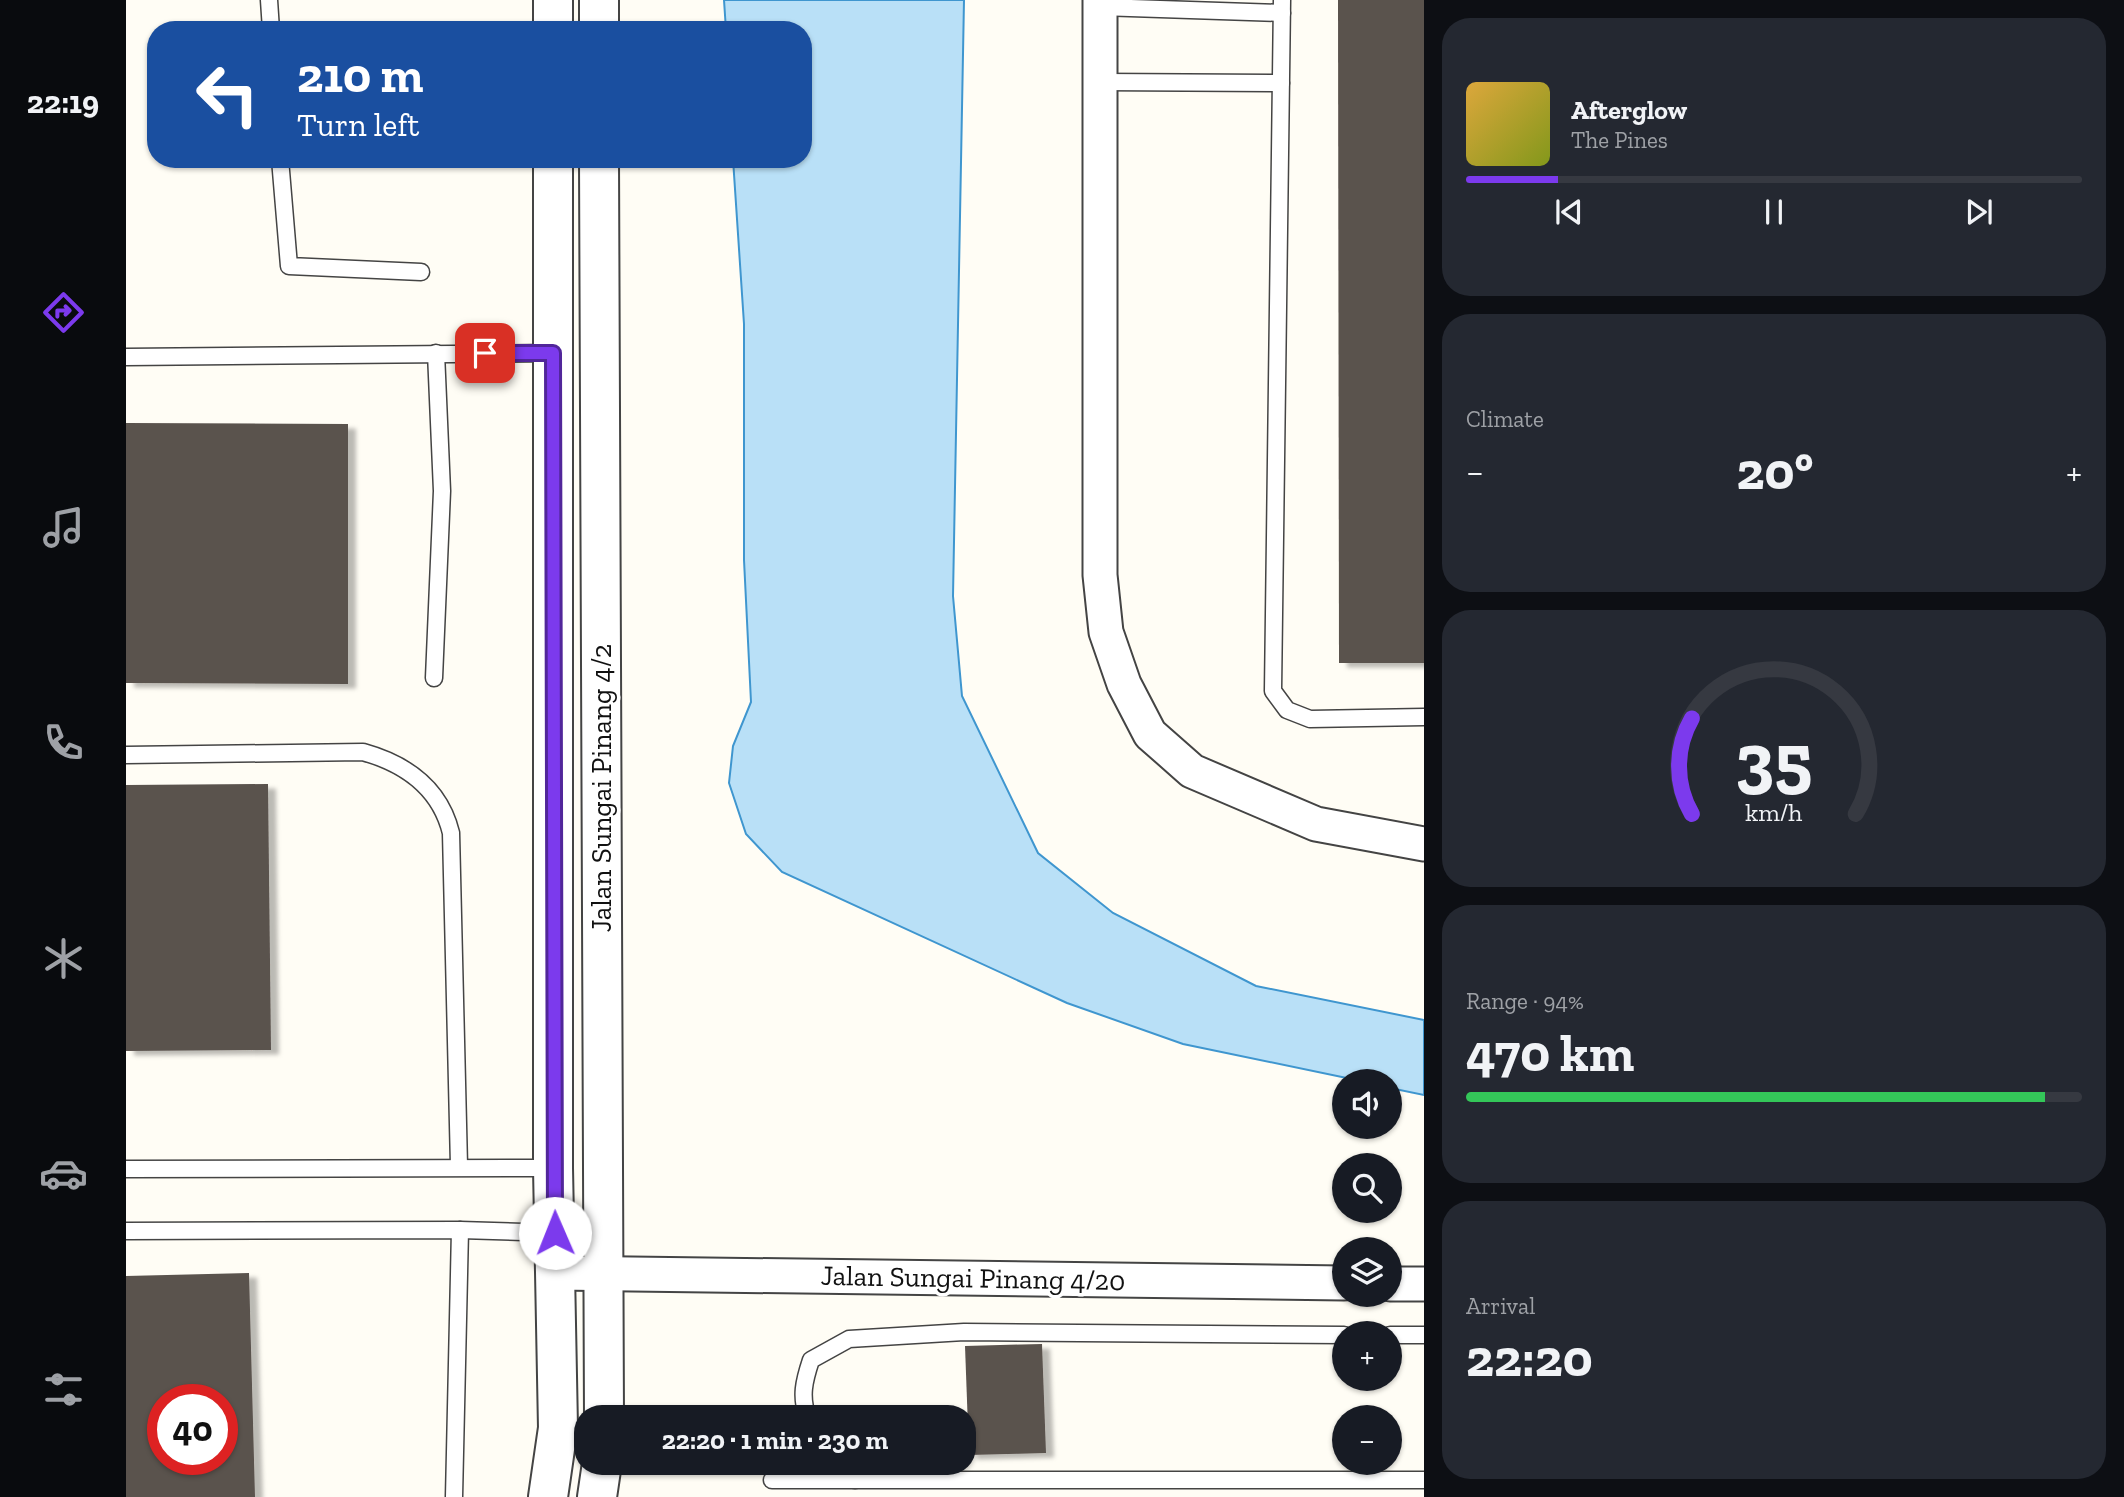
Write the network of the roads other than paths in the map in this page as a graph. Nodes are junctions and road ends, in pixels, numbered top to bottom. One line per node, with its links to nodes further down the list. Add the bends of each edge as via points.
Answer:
1 (269, 0): 6 (lane)
2 (553, 0): 7 (street)
3 (599, 0): 8 (street)
4 (1100, 3): 5 (lane); 9 (street)
5 (1282, 7): 10 (lane)
6 (270, 21)
7 (553, 21)
8 (599, 21)
9 (1100, 82): 10 (lane); 21 (street, via 1100,575 1106,632 1124,684 1150,734 1192,771 1316,824)
10 (1281, 83): 19 (lane, via 1273,691 1287,710 1310,719)
11 (281, 168): 14 (lane, via 289,266)
12 (553, 168): 16 (street, Jalan Sungai Pinang 4/2)
13 (599, 168): 29 (street, Jalan Sungai Pinang 4/2)
14 (421, 272)
15 (436, 352): 16 (lane); 17 (lane); 18 (lane, via 442,491)
16 (553, 353): 23 (street, Jalan Sungai Pinang 4/2)
17 (126, 357)
18 (434, 678)
19 (1424, 717)
20 (126, 755): 22 (lane, via 363,752 390,759 414,773 445,809 452,833)
21 (1424, 844)
22 (459, 1166): 23 (lane); 24 (lane)
23 (553, 1168): 27 (street, Jalan Sungai Pinang 4/2)
24 (126, 1169)
25 (460, 1230): 26 (lane); 27 (lane); 45 (lane)
26 (126, 1231)
27 (555, 1233): 28 (street, Jalan Sungai Pinang 4/2)
28 (556, 1273): 29 (street, Jalan Sungai Pinang 4/20); 46 (street, Jalan Sungai Pinang 4/2, via 558,1428)
29 (602, 1273): 30 (street, Jalan Sungai Pinang 4/20); 36 (street, Jalan Sungai Pinang 4/2)
30 (1332, 1283)
31 (1402, 1284): 32 (street)
32 (1424, 1284)
33 (1332, 1335): 37 (lane, via 964,1332 849,1339 811,1360)
34 (1402, 1335): 35 (lane)
35 (1424, 1335)
36 (604, 1405)
37 (803, 1405)
38 (600, 1475): 47 (street)
39 (850, 1475): 41 (lane)
40 (772, 1480): 41 (lane)
41 (855, 1480): 42 (lane)
42 (887, 1480): 43 (lane); 48 (lane)
43 (1053, 1480): 44 (lane); 49 (lane)
44 (1424, 1480)
45 (454, 1497)
46 (548, 1497)
47 (597, 1497)
48 (887, 1497)
49 (1053, 1497)

